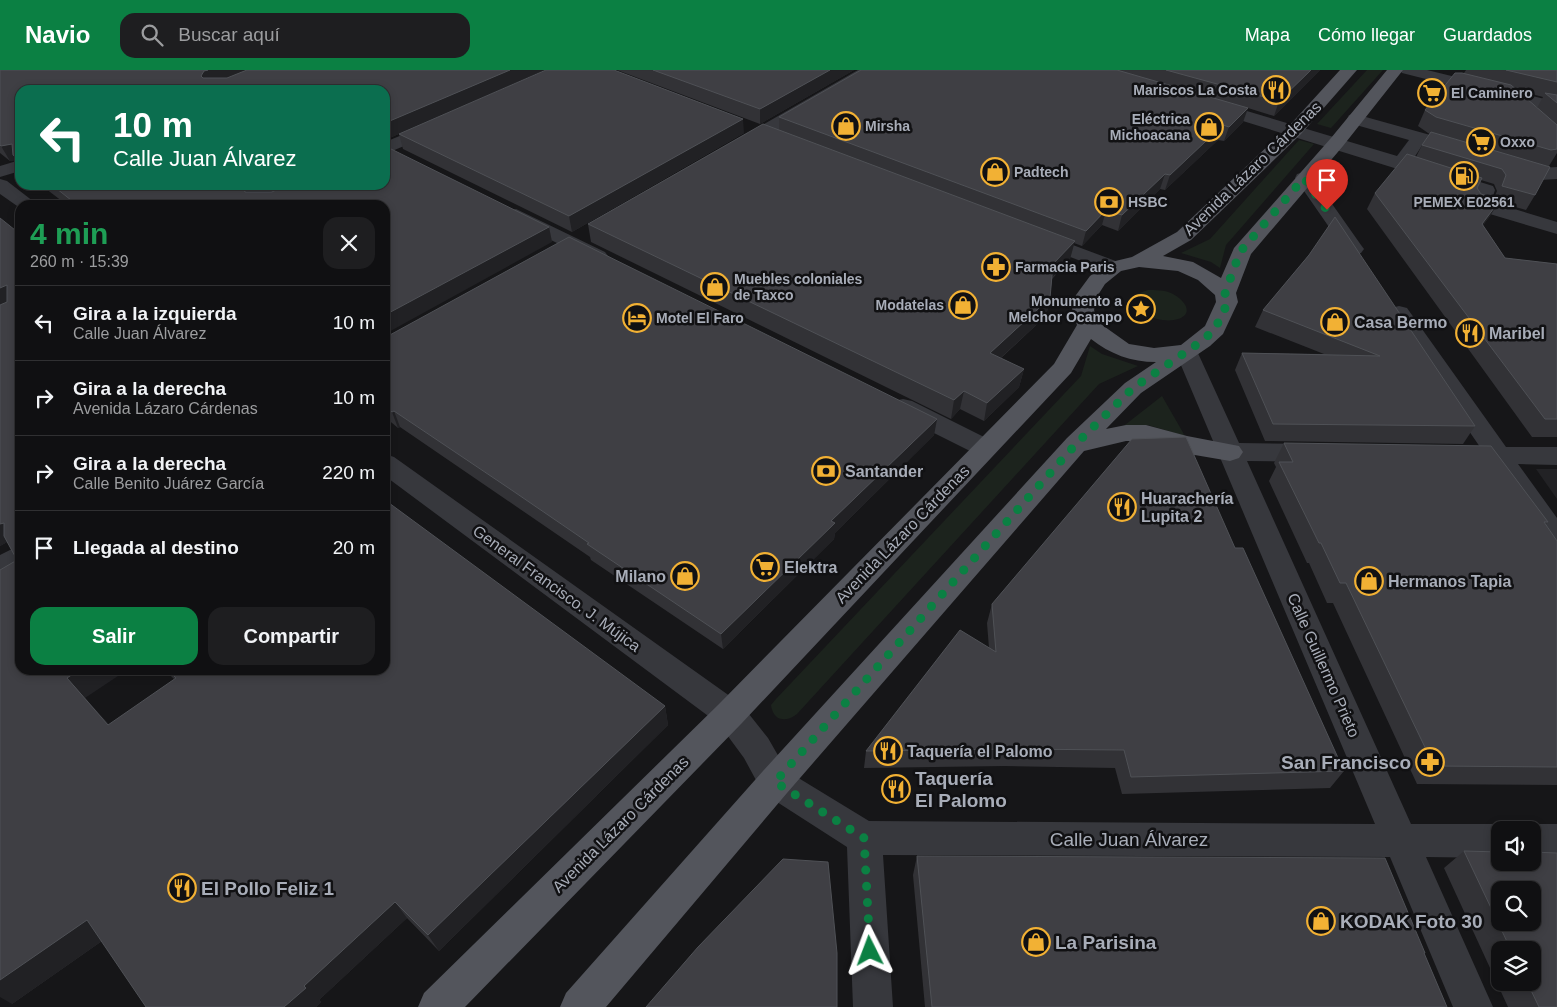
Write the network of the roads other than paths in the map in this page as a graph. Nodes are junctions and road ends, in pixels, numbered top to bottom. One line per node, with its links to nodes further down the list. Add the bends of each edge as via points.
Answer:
1 (869, 70): 13 (street)
2 (1350, 70): 12 (main road, Avenida Lázaro Cárdenas)
3 (1395, 70): 8 (main road)
4 (1408, 70): 5 (street)
5 (1506, 94): 7 (street); 9 (street)
6 (1192, 100): 12 (street)
7 (1557, 107)
8 (1355, 119): 14 (street); 16 (main road)
9 (1535, 119)
10 (447, 121): 18 (street)
11 (743, 126): 13 (street)
12 (1295, 130): 16 (street); 37 (main road, Avenida Lázaro Cárdenas, via 1184,236)
13 (761, 133): 15 (street); 20 (street)
14 (1419, 138): 17 (street); 23 (street)
15 (780, 140)
16 (1337, 142): 23 (street); 27 (main road)
17 (1447, 146)
18 (390, 147)
19 (390, 152): 22 (street)
20 (727, 153)
21 (1493, 160): 26 (street)
22 (412, 163)
23 (1401, 163): 30 (street)
24 (15, 167): 25 (street)
25 (0, 172)
26 (1548, 173): 29 (street)
27 (1304, 178): 38 (street); 40 (main road, via 1240,252)
28 (0, 184): 31 (street)
29 (1557, 189)
30 (1486, 190): 33 (street); 34 (street, via 1480,205)
31 (21, 200)
32 (501, 207): 36 (street)
33 (1557, 210)
34 (1557, 228)
35 (1021, 232): 37 (street)
36 (616, 264)
37 (1126, 264): 40 (main road, via 1181,264 1211,278); 41 (main road, Avenida Lázaro Cárdenas, via 1097,280 1087,295 1084,310)
38 (1367, 268)
39 (1384, 292): 49 (street)
40 (1225, 293): 42 (main road, via 1228,302 1215,329)
41 (1088, 325): 42 (main road, via 1108,343 1134,354 1155,356); 45 (main road, Avenida Lázaro Cárdenas, via 1063,368)
42 (1186, 351): 44 (main road, via 1133,388); 46 (street, Calle Guillermo Prieto)
43 (888, 400): 45 (street)
44 (1076, 444): 46 (main road, via 1126,433 1146,433 1183,444); 56 (main road)
45 (985, 448): 55 (main road, Avenida Lázaro Cárdenas)
46 (1230, 452): 47 (street); 58 (street, Calle Guillermo Prieto)
47 (1339, 453)
48 (1458, 455): 49 (street)
49 (1498, 455): 50 (street); 52 (street)
50 (1557, 456)
51 (390, 467): 55 (street, General Francisco. J. Mújica)
52 (1557, 539)
53 (15, 559): 54 (street)
54 (0, 568)
55 (730, 714): 56 (street, General Francisco. J. Mújica, via 756,748); 62 (main road, Avenida Lázaro Cárdenas)
56 (775, 782): 57 (street); 63 (main road)
57 (864, 838): 58 (street, Calle Juan Álvarez); 64 (street)
58 (1401, 841): 59 (street, Calle Juan Álvarez); 65 (street, Calle Guillermo Prieto)
59 (1491, 841)
60 (1541, 841): 61 (street)
61 (1557, 841)
62 (438, 1007)
63 (580, 1007)
64 (873, 1007)
65 (1473, 1007)

